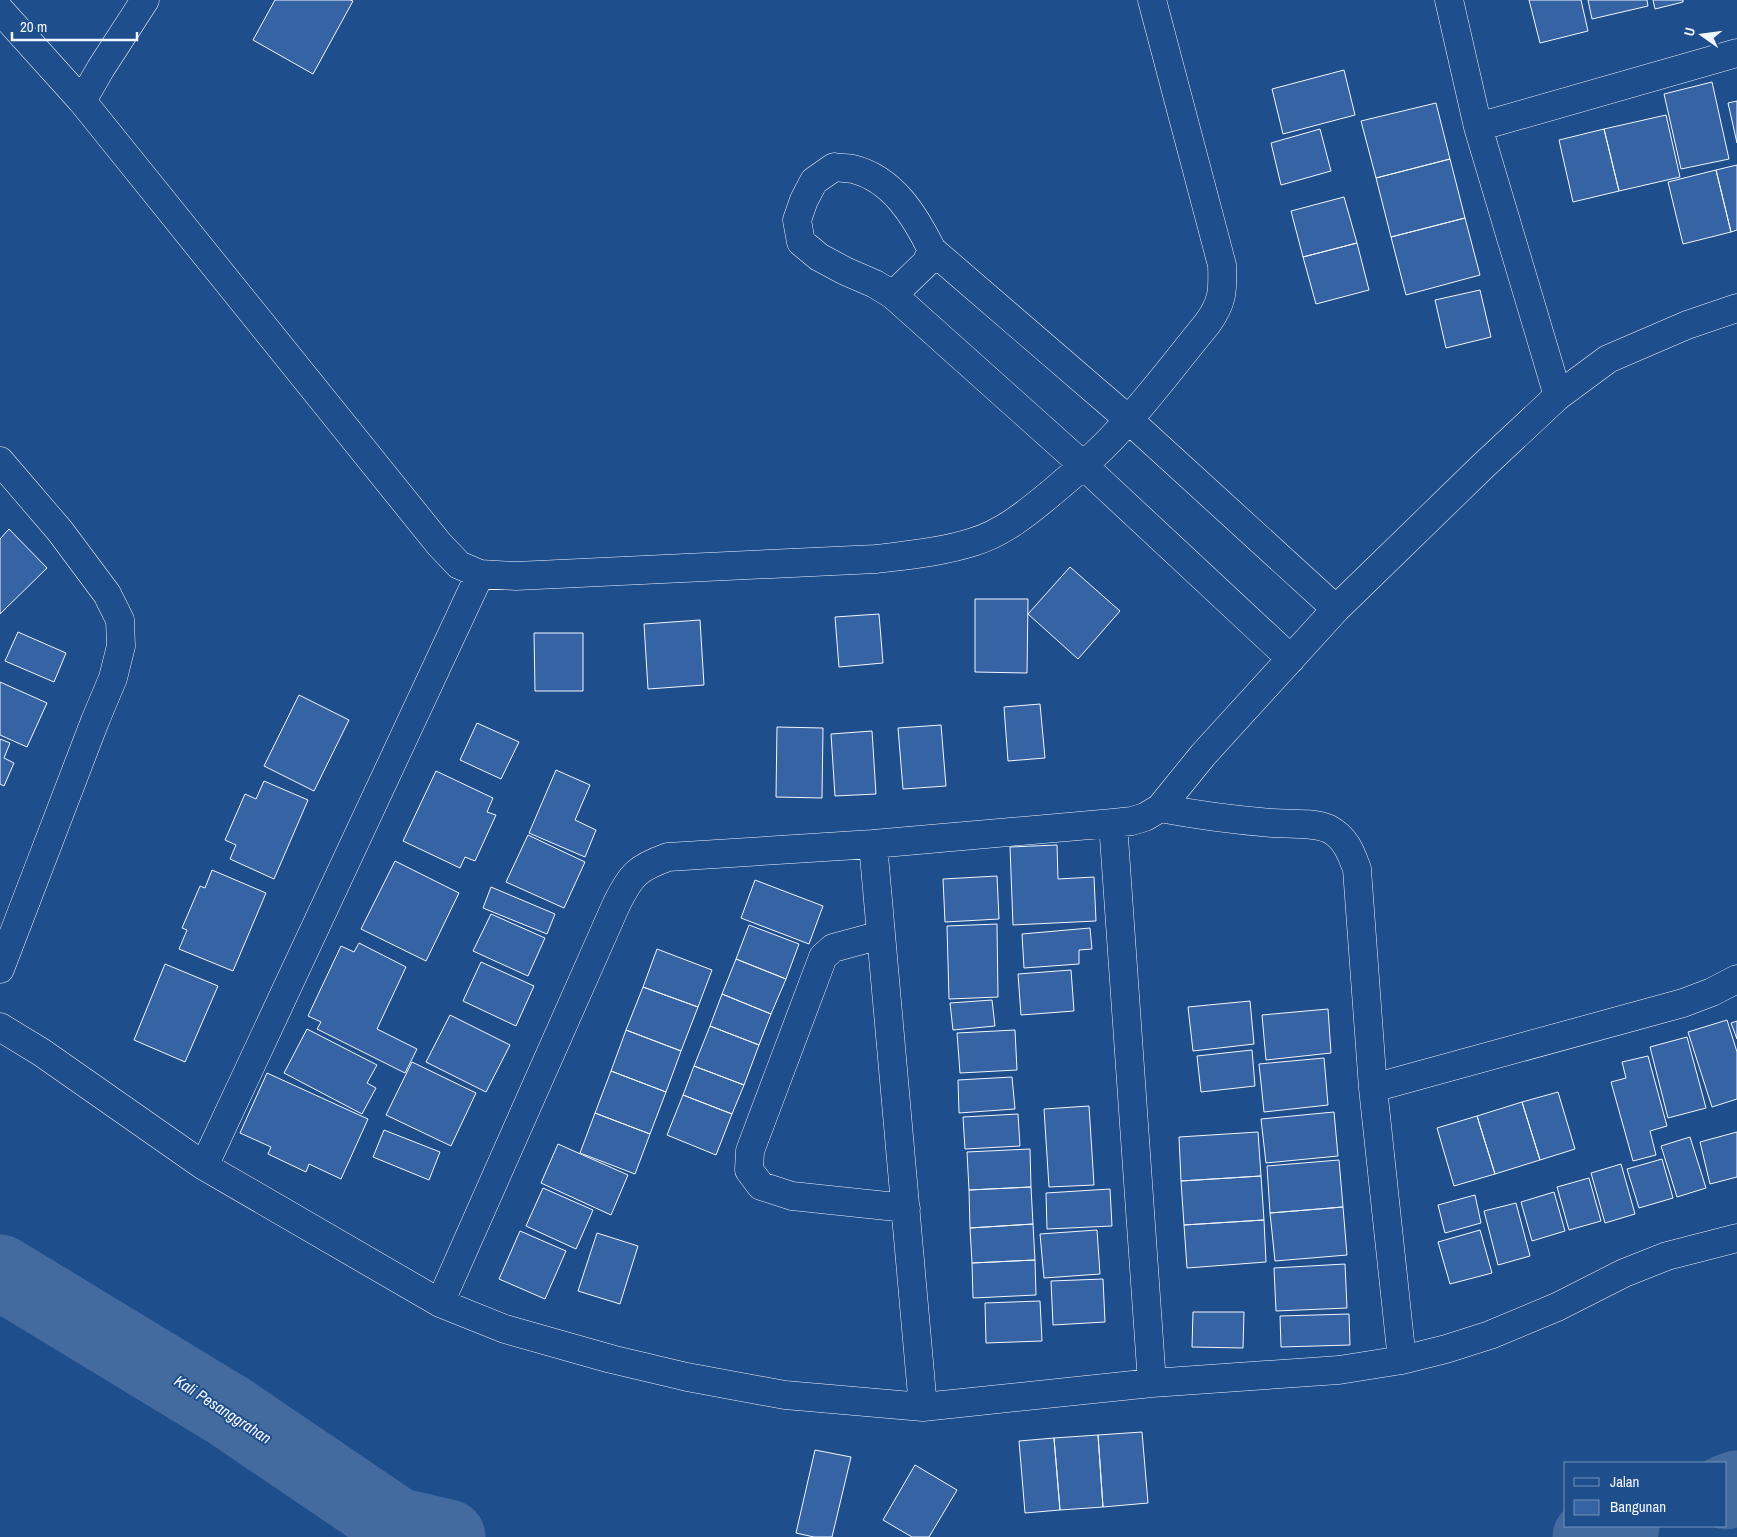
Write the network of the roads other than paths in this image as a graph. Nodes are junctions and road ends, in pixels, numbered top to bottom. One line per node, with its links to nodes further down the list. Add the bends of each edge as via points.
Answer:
1 (145, 0): 6 (street)
2 (1152, 0): 12 (street, via 1222,265 1223,290 1208,324)
3 (1449, 0): 7 (street)
4 (0, 10): 6 (street)
5 (1737, 53): 7 (street)
6 (82, 101): 15 (street, via 439,544 459,565)
7 (1478, 126): 11 (street)
8 (932, 250): 9 (street, via 926,263); 9 (street, via 906,205 890,188 872,177 854,169 834,167 814,180 797,220 801,242 819,257); 12 (street)
9 (894, 295): 14 (street)
10 (1737, 308): 11 (street, via 1608,358)
11 (1558, 396): 16 (street)
12 (1128, 419): 14 (street); 16 (street)
13 (0, 461): 22 (street, via 60,531 107,594 120,620 122,646 114,678)
14 (1084, 466): 15 (street, via 1002,529 974,542 913,554 876,559 593,574); 17 (street)
15 (480, 574): 26 (street)
16 (1336, 609): 17 (street)
17 (1291, 659): 18 (street, via 1203,755)
18 (1160, 808): 19 (street, via 1145,817); 25 (street, via 1228,819 1306,824 1329,829 1348,844 1357,869)
19 (1113, 823): 20 (street); 31 (street)
20 (873, 844): 21 (street); 29 (street, via 668,857 639,871 628,882)
21 (881, 935): 27 (street); 27 (street, via 846,943 822,957 750,1151 749,1170 761,1186 792,1196)
22 (0, 969)
23 (1737, 978): 25 (street, via 1683,1003)
24 (0, 1027): 26 (street)
25 (1373, 1088): 30 (street)
26 (204, 1166): 29 (street)
27 (906, 1208): 32 (street)
28 (1737, 1238): 30 (street, via 1667,1256 1490,1335)
29 (440, 1303): 32 (street, via 505,1329 687,1377 785,1396)
30 (1402, 1360): 31 (street, via 1339,1370)
31 (1152, 1383): 32 (street)
32 (923, 1407)

